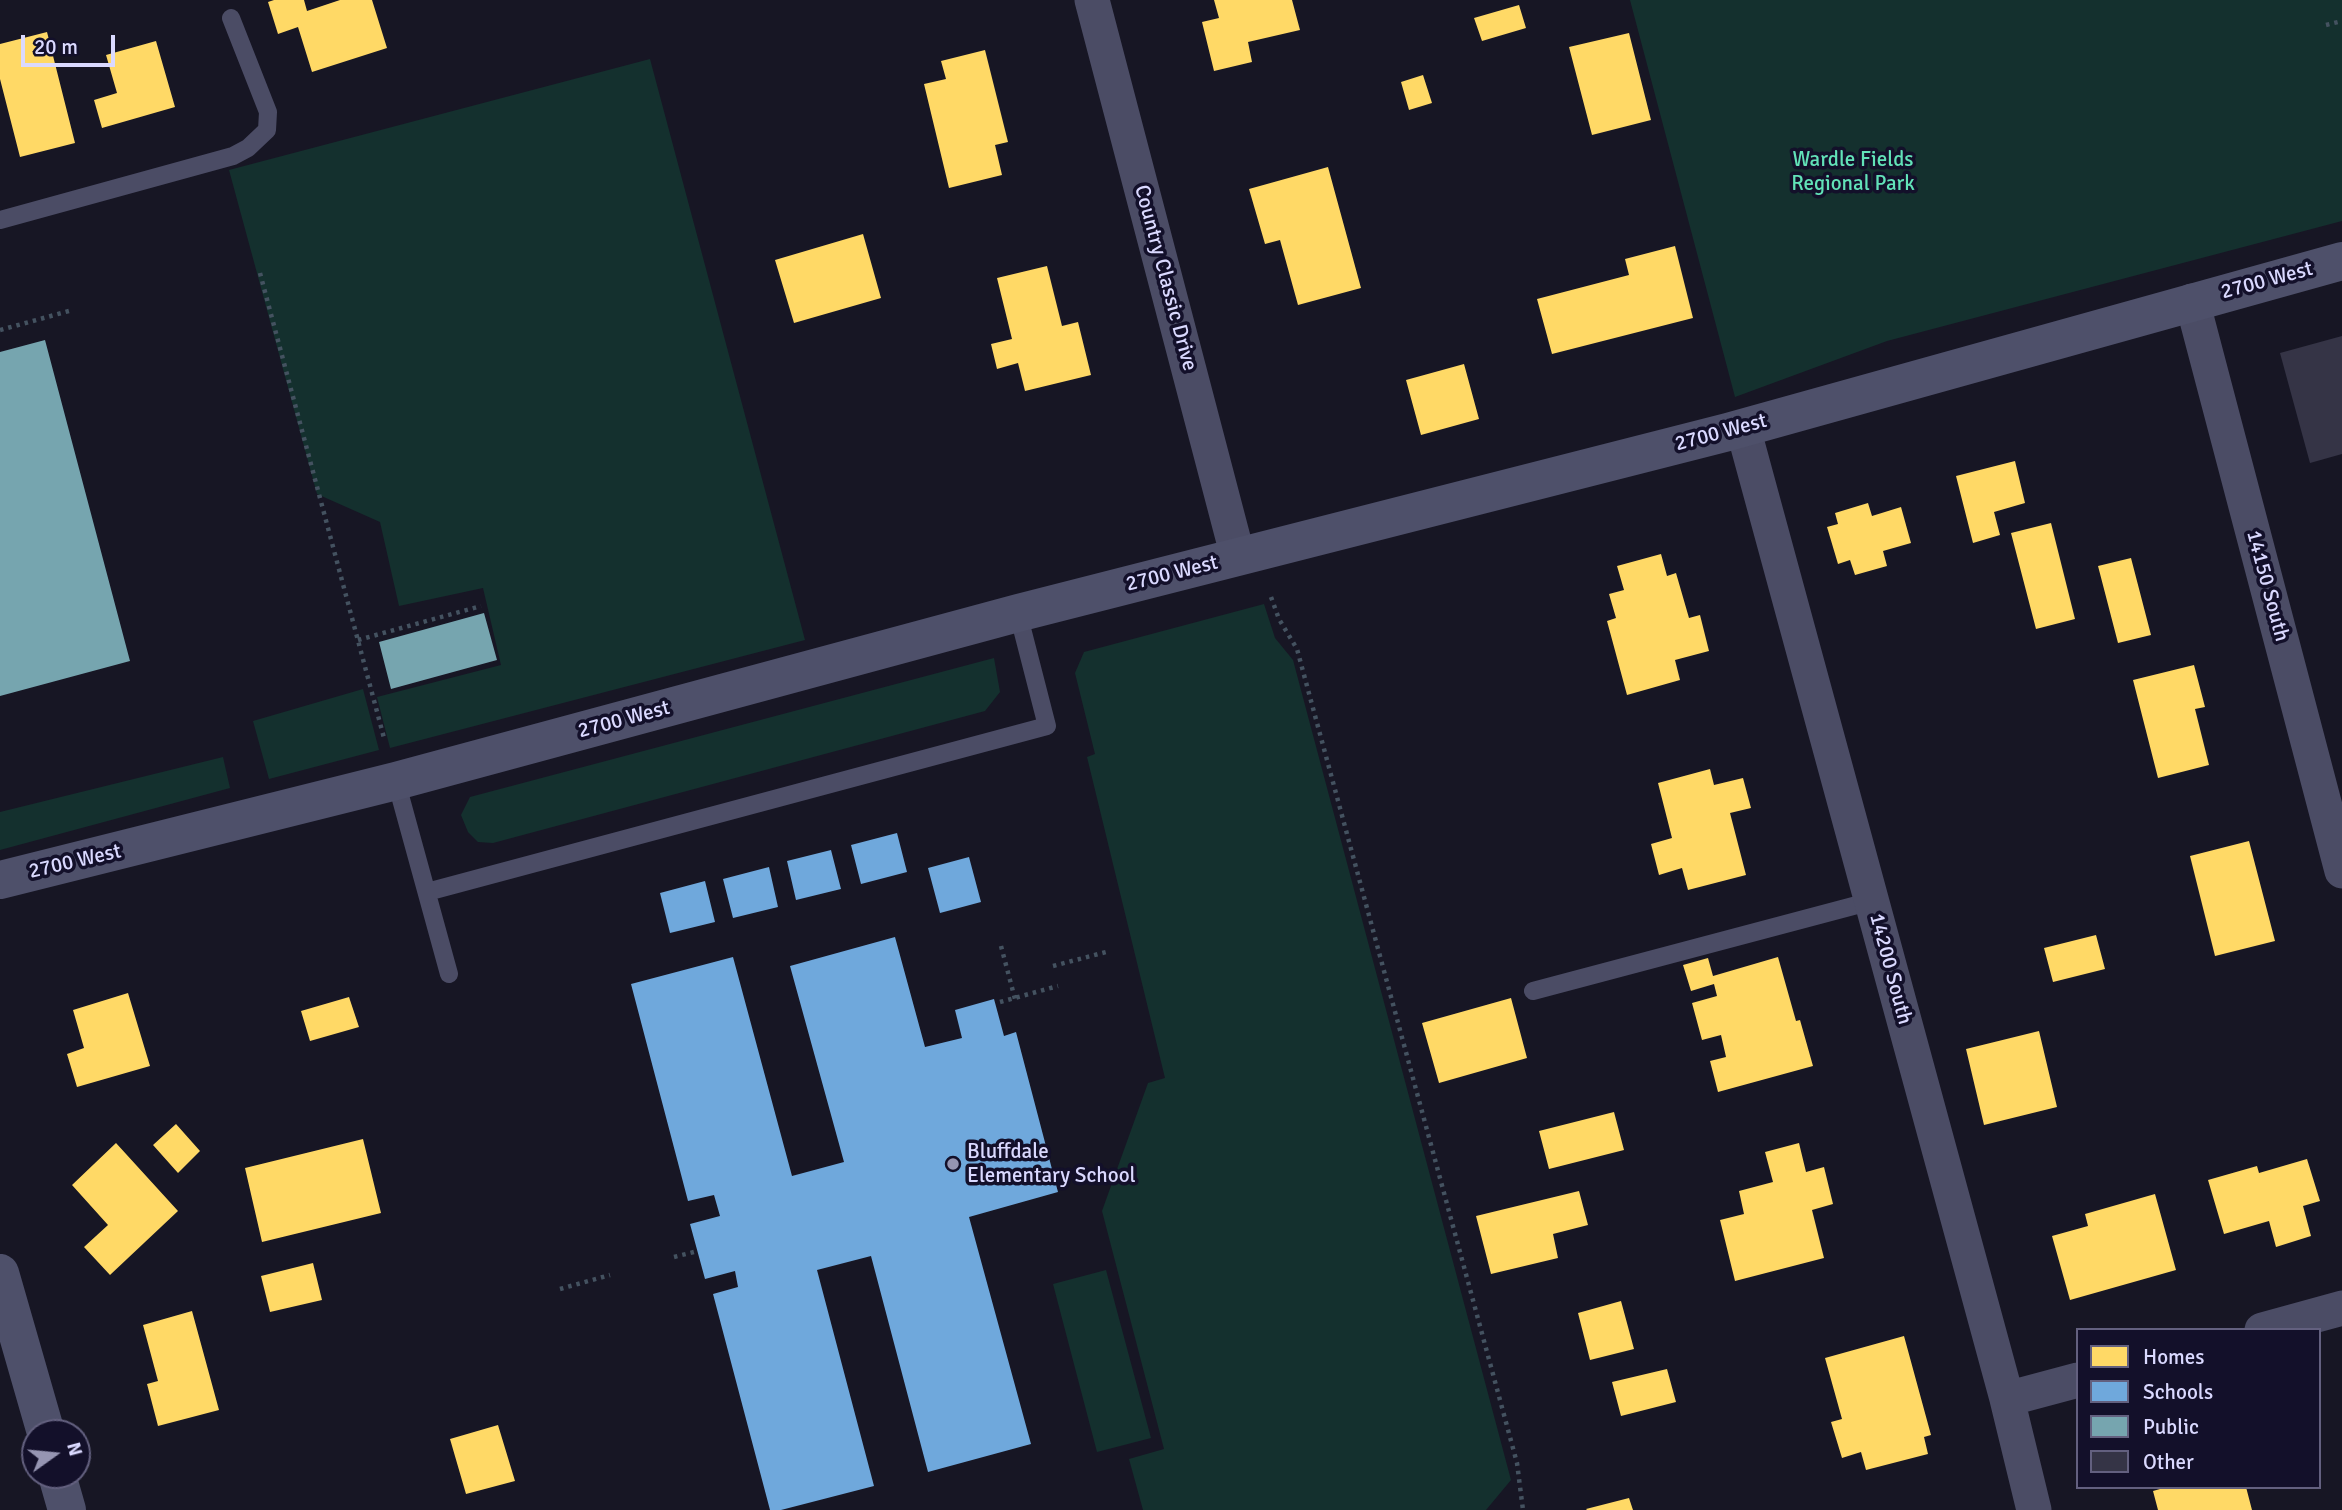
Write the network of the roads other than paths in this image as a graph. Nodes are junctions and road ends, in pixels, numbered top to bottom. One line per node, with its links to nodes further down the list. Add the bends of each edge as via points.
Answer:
1 (1091, 0): 7 (street, Country Classic Drive)
2 (231, 18): 3 (lane, via 268,112 267,130 248,148 233,156)
3 (0, 220)
4 (2342, 261): 5 (main road, 2700 West)
5 (2192, 301): 6 (main road, 2700 West); 10 (street, 14150 South)
6 (1743, 428): 7 (main road, 2700 West); 13 (street, 14200 South)
7 (1238, 557): 8 (main road, 2700 West)
8 (1018, 613): 9 (main road, 2700 West); 12 (lane, via 1047,726)
9 (396, 781): 11 (main road, 2700 West); 12 (lane)
10 (2342, 871)
11 (0, 880)
12 (427, 892): 14 (lane)
13 (1871, 901): 15 (lane); 20 (street, 14200 South)
14 (449, 974)
15 (1533, 991)
16 (0, 1273): 21 (main road)
17 (2342, 1308): 18 (street)
18 (2269, 1328)
19 (2076, 1381): 20 (street)
20 (2007, 1399): 24 (street, 14200 South)
21 (42, 1419)
22 (61, 1489): 23 (main road)
23 (67, 1510)
24 (2034, 1510)

